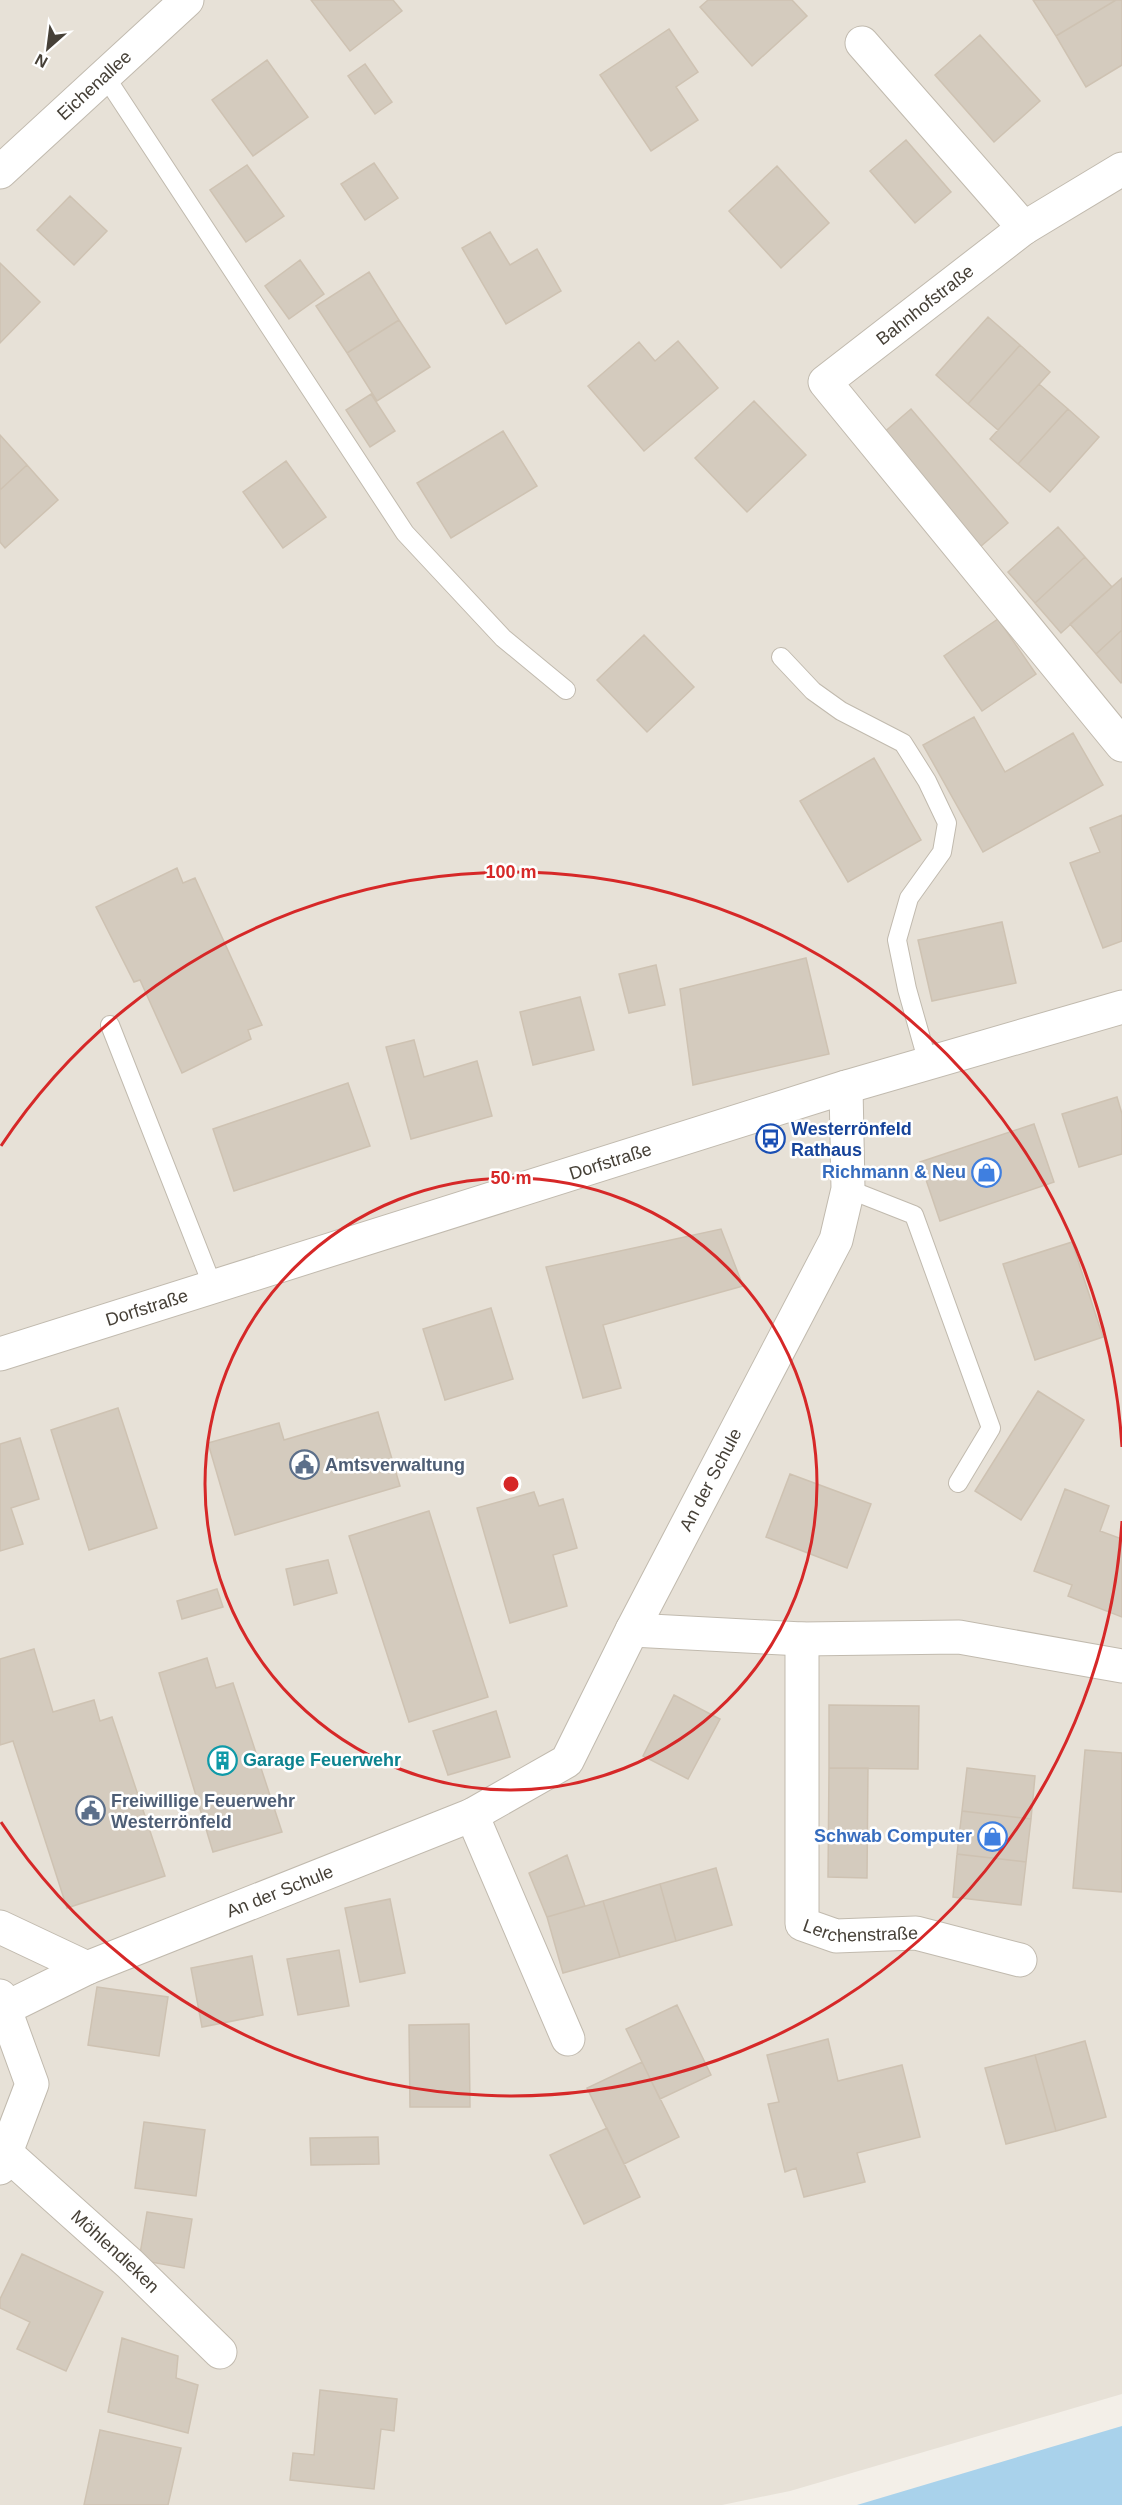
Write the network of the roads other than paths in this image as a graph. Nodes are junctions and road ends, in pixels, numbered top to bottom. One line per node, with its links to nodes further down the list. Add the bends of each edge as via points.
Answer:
1 (187, 0): 3 (street, Eichenallee)
2 (862, 43): 6 (street)
3 (105, 76): 5 (street, Eichenallee); 8 (lane, via 405,533 503,638)
4 (1122, 169): 6 (street, Bahnhofstraße)
5 (0, 172)
6 (1024, 228): 9 (street, Bahnhofstraße, via 825,382)
7 (781, 657): 12 (lane, via 813,691 841,711 903,743 947,823 942,852 909,898 897,940)
8 (566, 690)
9 (1122, 745)
10 (1122, 1007): 12 (street, Dorfstraße)
11 (111, 1025): 15 (lane)
12 (928, 1063): 13 (street, Dorfstraße)
13 (846, 1087): 14 (street, An der Schule); 15 (street, Dorfstraße)
14 (848, 1189): 17 (lane, via 914,1215 991,1428); 18 (street, An der Schule, via 836,1240)
15 (213, 1287): 16 (street, Dorfstraße)
16 (0, 1354)
17 (958, 1483)
18 (632, 1630): 19 (street); 21 (street, An der Schule, via 567,1761)
19 (802, 1639): 20 (street, via 959,1637); 23 (street, Lerchenstraße, via 802,1924 836,1936 916,1933)
20 (1122, 1666)
21 (472, 1815): 24 (street, An der Schule); 26 (street)
22 (0, 1927): 24 (street)
23 (1020, 1960)
24 (87, 1968): 25 (street, An der Schule)
25 (2, 2002): 27 (street, Möhlendieken, via 32,2084)
26 (567, 2039)
27 (3, 2161): 28 (street, Möhlendieken, via 130,2264)
28 (220, 2352)

